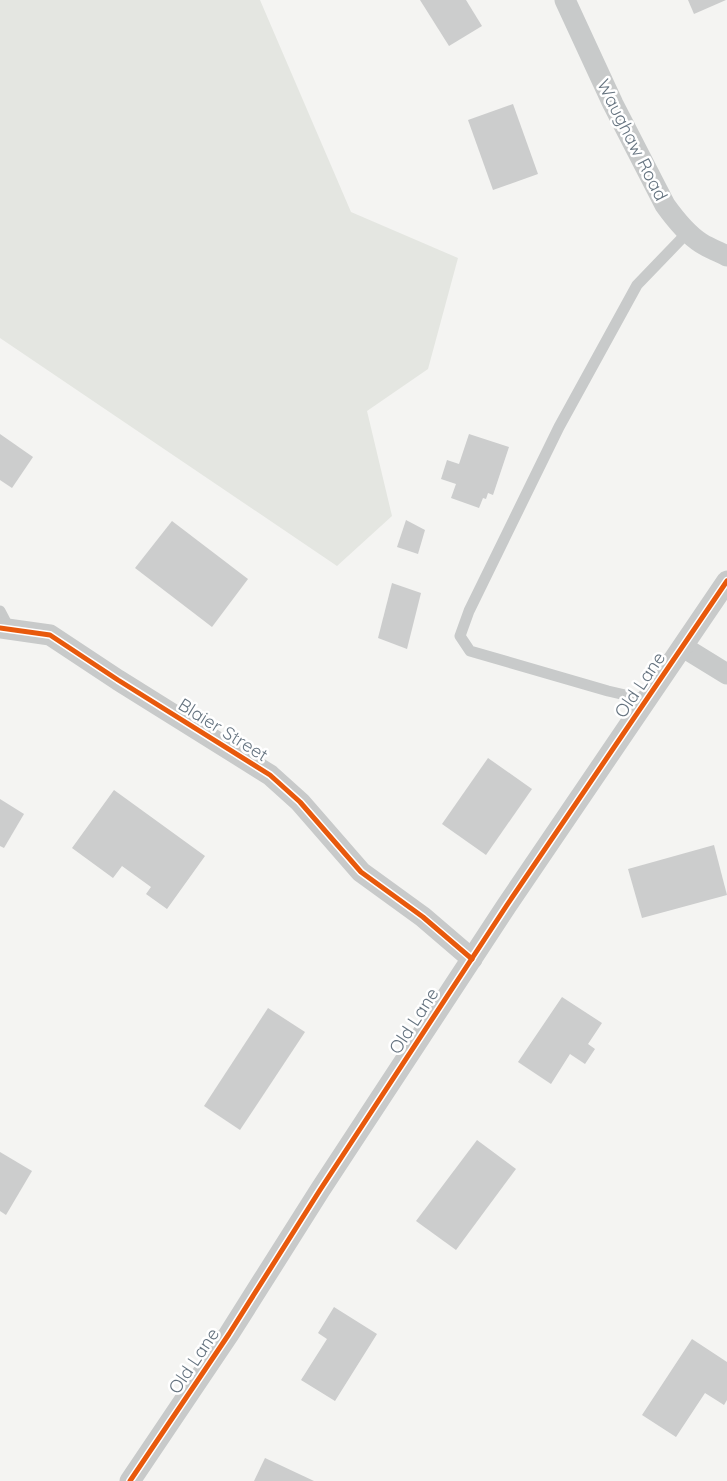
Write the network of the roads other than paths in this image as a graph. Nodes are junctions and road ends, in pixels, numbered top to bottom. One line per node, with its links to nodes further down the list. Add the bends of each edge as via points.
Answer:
1 (565, 0): 2 (street, Waughaw Road, via 665,205)
2 (688, 232): 3 (street, Waughaw Road); 8 (lane, via 636,285 559,427 460,636 470,651)
3 (727, 256)
4 (727, 581): 6 (street, Old Lane)
5 (3, 623): 9 (street, Blaier Street, via 50,635 270,775 300,802 361,872)
6 (682, 647): 7 (street); 8 (street, Old Lane)
7 (727, 674)
8 (647, 700): 9 (street, Old Lane)
9 (472, 959): 10 (street, Old Lane)
10 (130, 1481)

